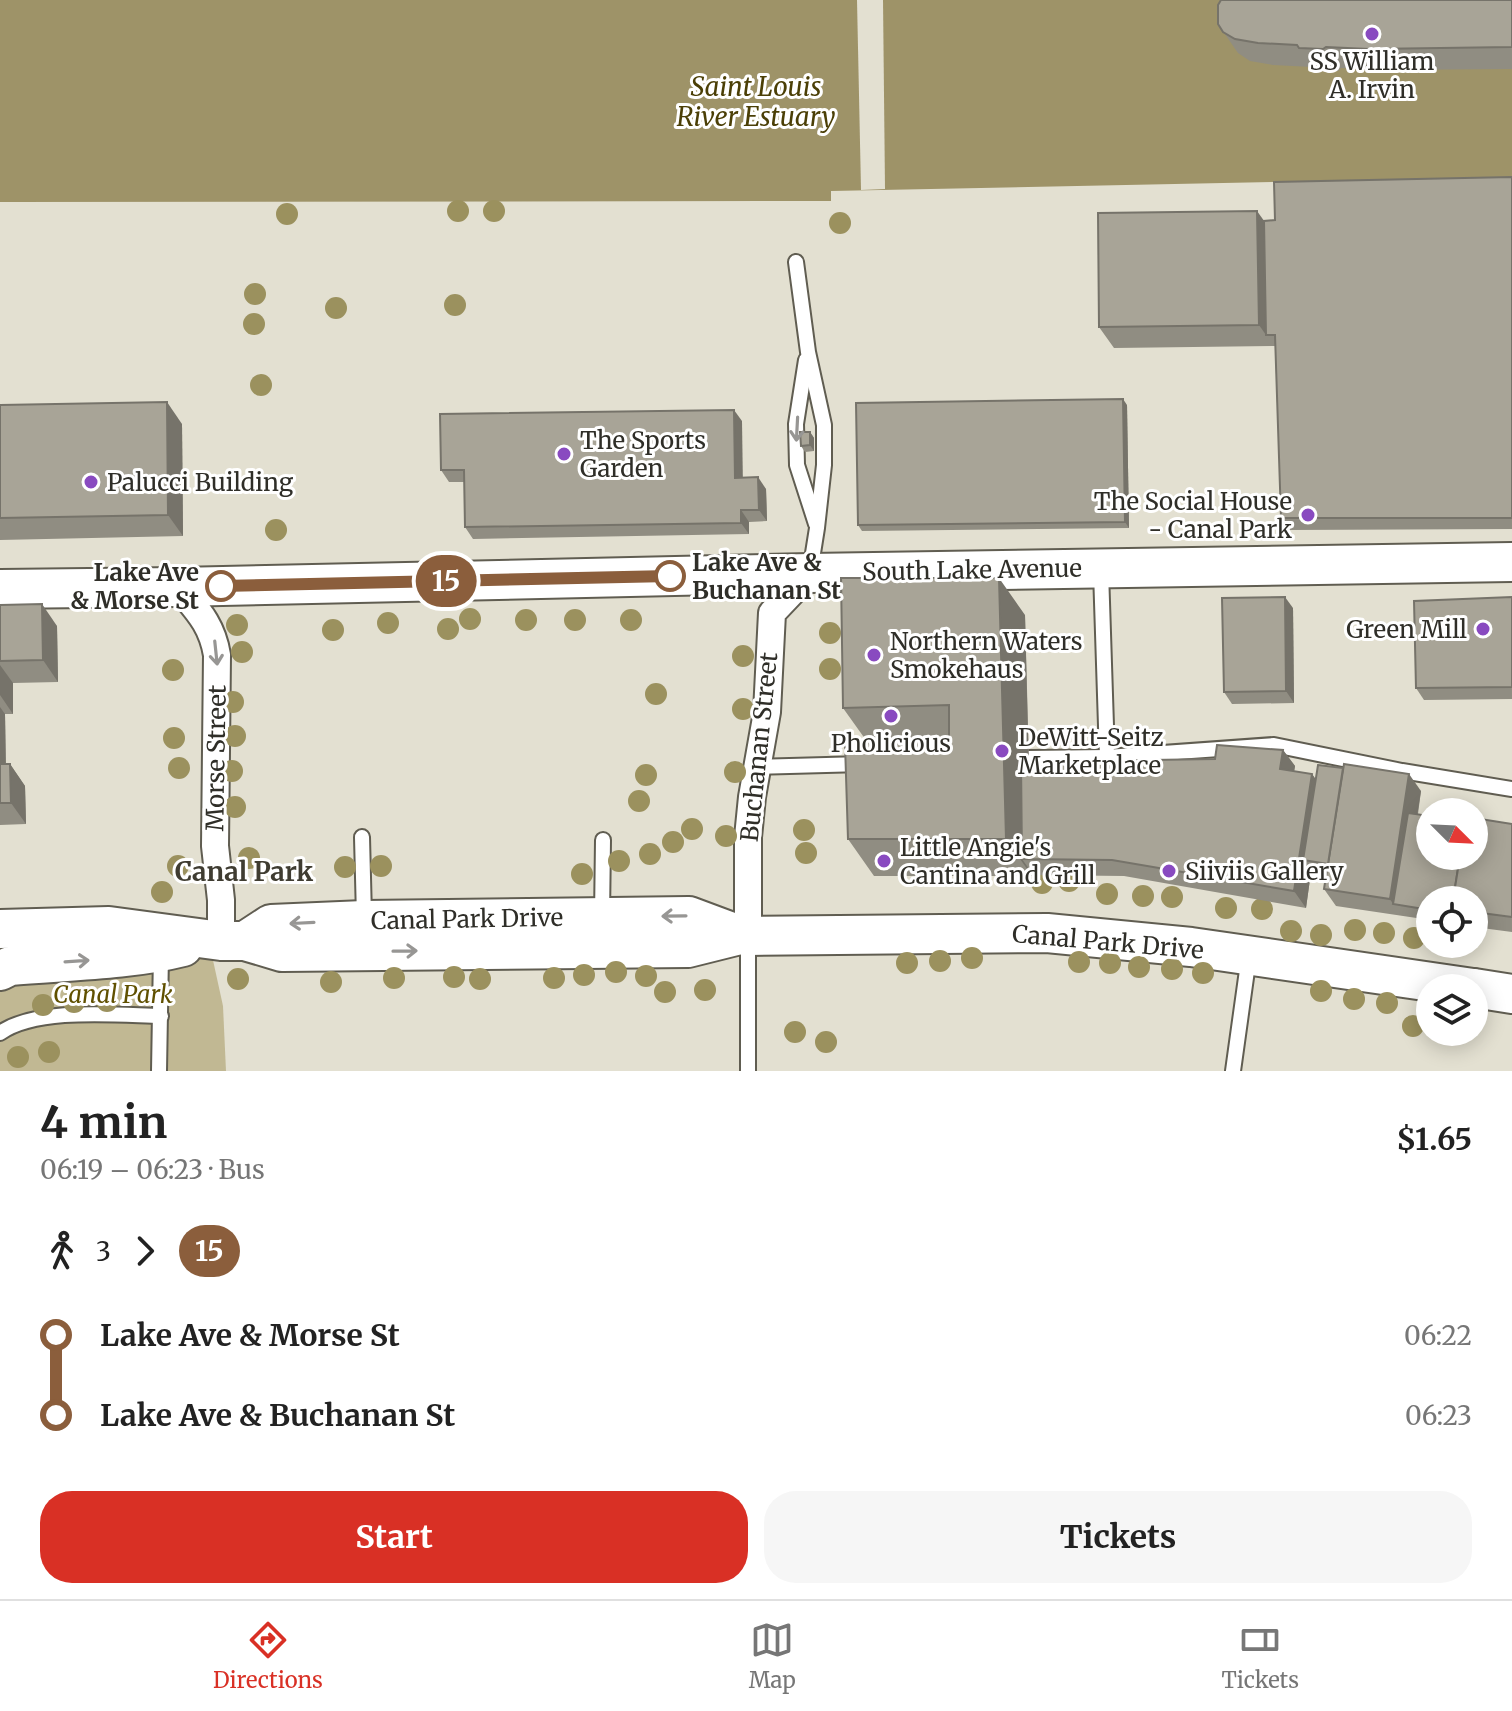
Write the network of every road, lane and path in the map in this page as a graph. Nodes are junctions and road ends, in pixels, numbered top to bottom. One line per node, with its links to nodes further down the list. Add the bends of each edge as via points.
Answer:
1 (796, 262): 2 (lane)
2 (808, 352): 3 (lane, via 824,425); 3 (lane, one-way to 3, via 796,424 797,465)
3 (817, 528): 6 (lane)
4 (1512, 562): 5 (street, South Lake Avenue)
5 (1100, 568): 6 (street, South Lake Avenue); 9 (lane)
6 (810, 573): 7 (street, South Lake Avenue); 12 (street, Buchanan Street, via 772,613 767,712)
7 (178, 587): 8 (street, South Lake Avenue); 20 (street, Morse Street, one-way to 20, via 205,619 215,642 215,846 221,900)
8 (0, 589)
9 (1107, 757): 10 (lane); 13 (lane, via 1274,745)
10 (1028, 758)
11 (883, 763): 12 (lane)
12 (757, 767): 19 (street, Buchanan Street)
13 (1512, 789)
14 (362, 837): 18 (lane)
15 (603, 840): 17 (lane)
16 (0, 929): 21 (street, Canal Park Drive, via 109,926)
17 (602, 933): 18 (street, Canal Park Drive); 19 (street, Canal Park Drive, via 688,948)
18 (364, 936): 20 (street, Canal Park Drive, via 282,952)
19 (744, 936): 22 (street, Canal Park Drive, via 1047,933); 30 (lane)
20 (233, 941): 21 (street, Canal Park Drive)
21 (162, 943): 23 (street, Canal Park Drive, one-way to 21, via 109,959); 27 (lane)
22 (1249, 955): 24 (street, Canal Park Drive); 31 (lane)
23 (0, 971)
24 (1416, 980)
25 (1488, 990): 26 (street, Canal Park Drive)
26 (1512, 994)
27 (161, 1016): 28 (lane, via 72,1015 31,1020); 29 (lane)
28 (0, 1033)
29 (159, 1071)
30 (748, 1071)
31 (1233, 1071)

